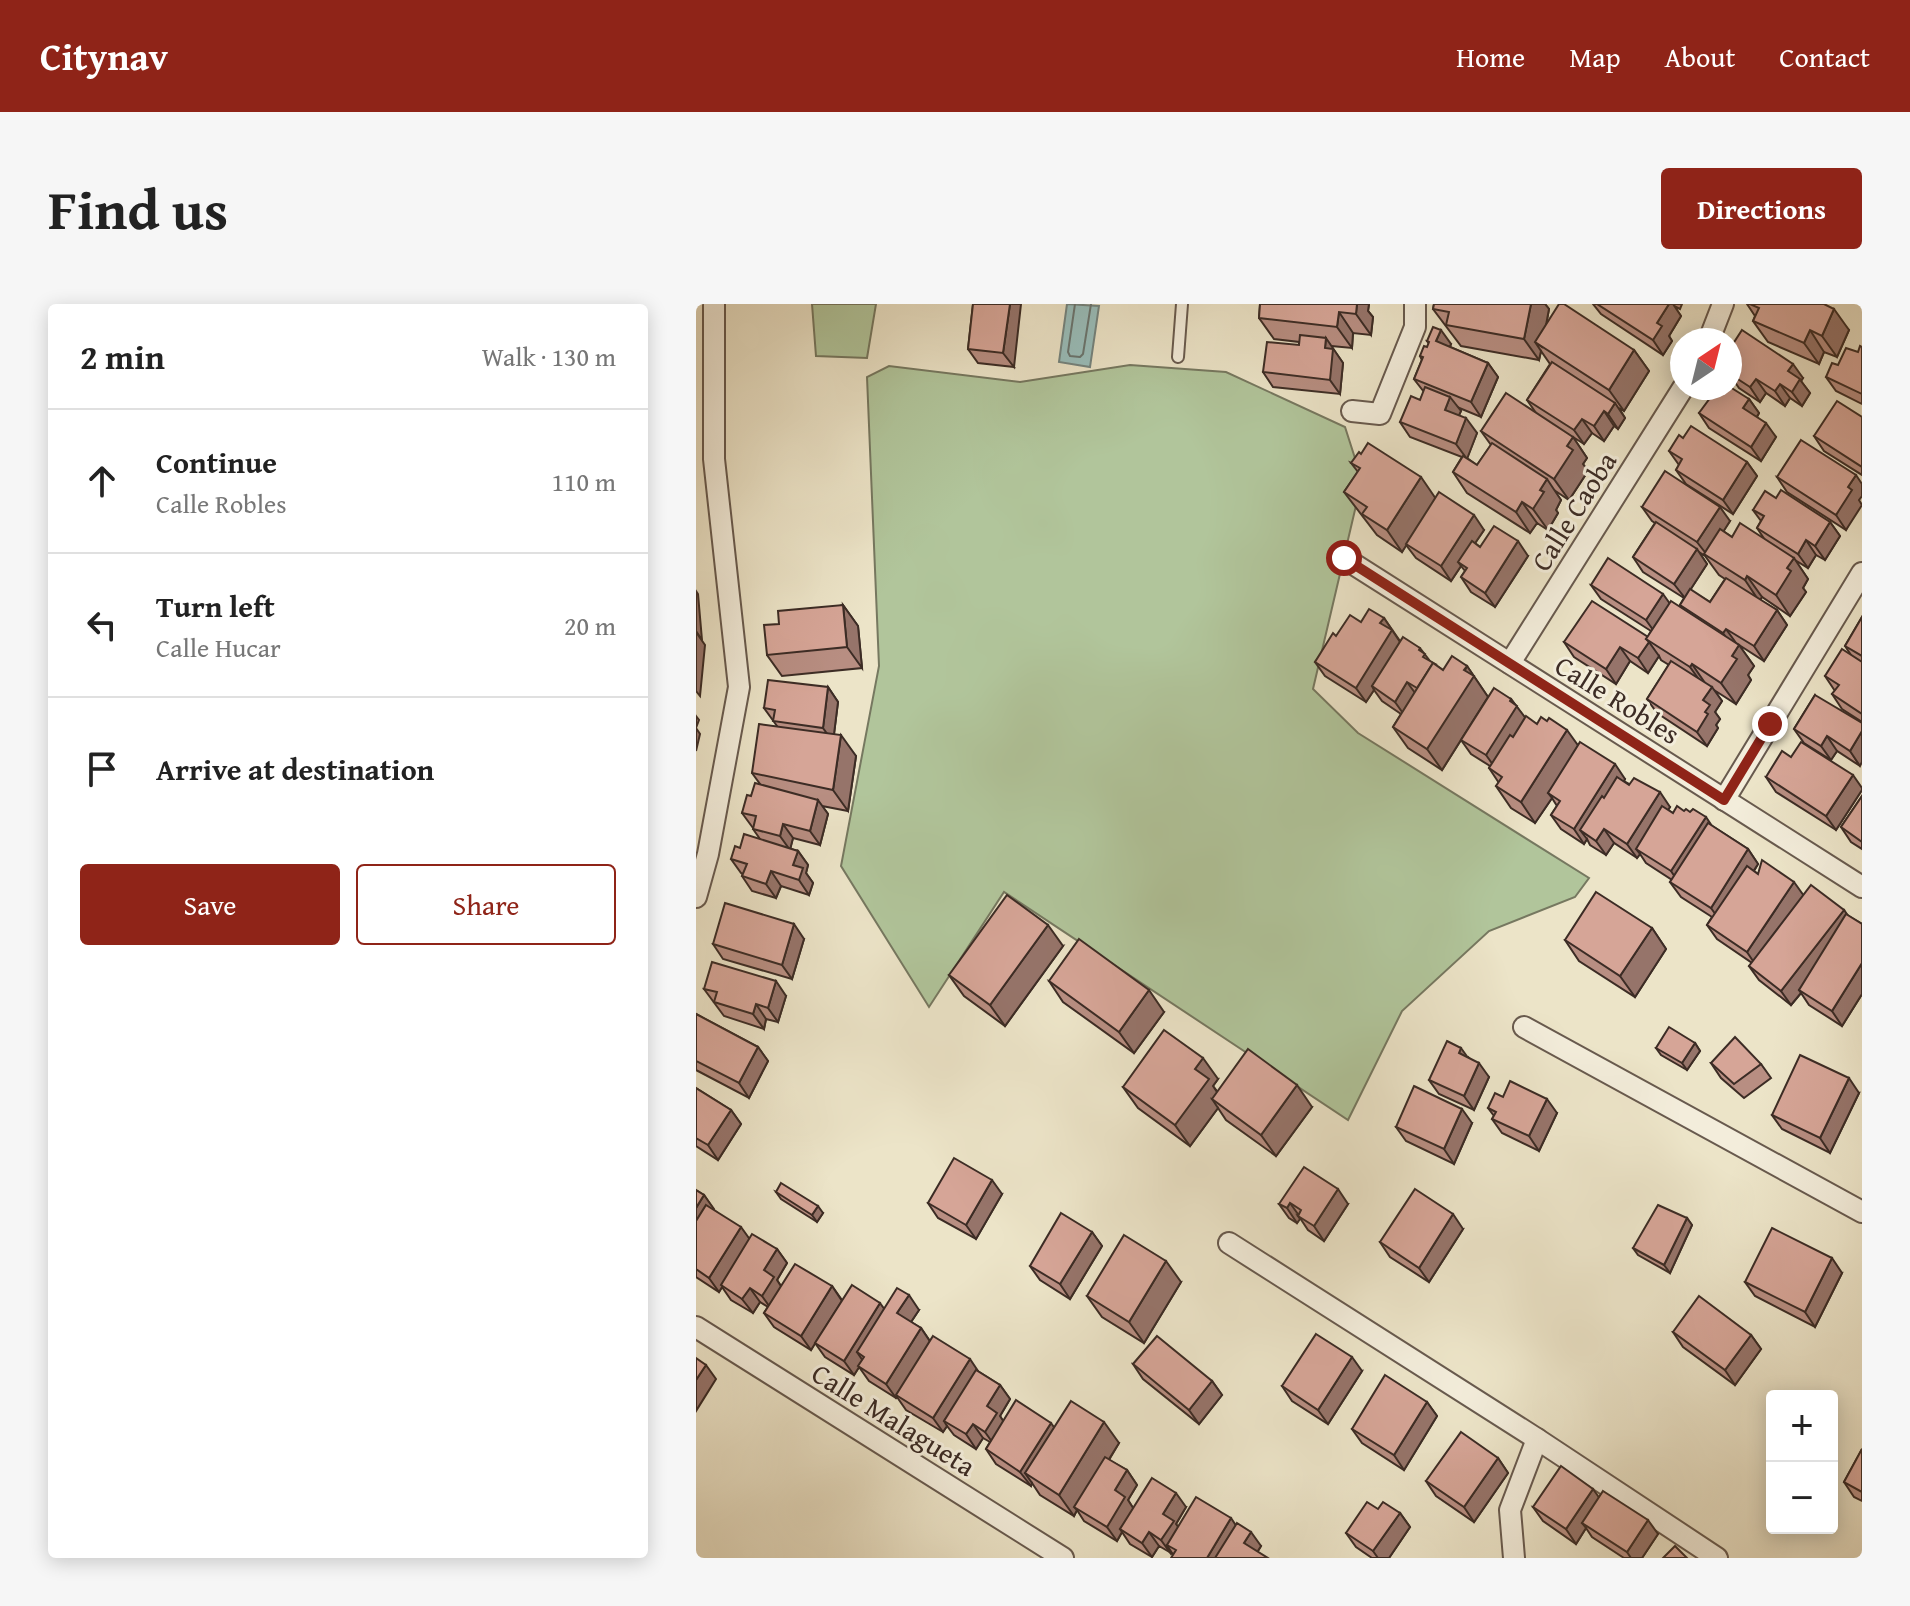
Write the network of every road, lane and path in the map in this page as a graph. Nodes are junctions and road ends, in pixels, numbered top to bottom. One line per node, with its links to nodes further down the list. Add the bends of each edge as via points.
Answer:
1 (714, 304): 14 (street, via 714,459 739,687)
2 (1182, 304): 6 (lane)
3 (1415, 304): 8 (street, via 1415,327 1380,414)
4 (1723, 304): 5 (street)
5 (1714, 328)
6 (1178, 357)
7 (1675, 400): 11 (street, Calle Caoba)
8 (1352, 411)
9 (1344, 558): 11 (street, Calle Robles)
10 (1862, 573): 12 (street)
11 (1510, 663): 12 (street, Calle Robles)
12 (1724, 800): 13 (street, Calle Robles)
13 (1862, 887)
14 (697, 888)
15 (1524, 1027): 16 (street)
16 (1862, 1212)
17 (1229, 1243): 19 (street)
18 (696, 1327): 20 (street, Calle Malagueta)
19 (1537, 1439): 21 (street, via 1510,1510); 22 (street)
20 (1063, 1558)
21 (1514, 1558)
22 (1717, 1558)

